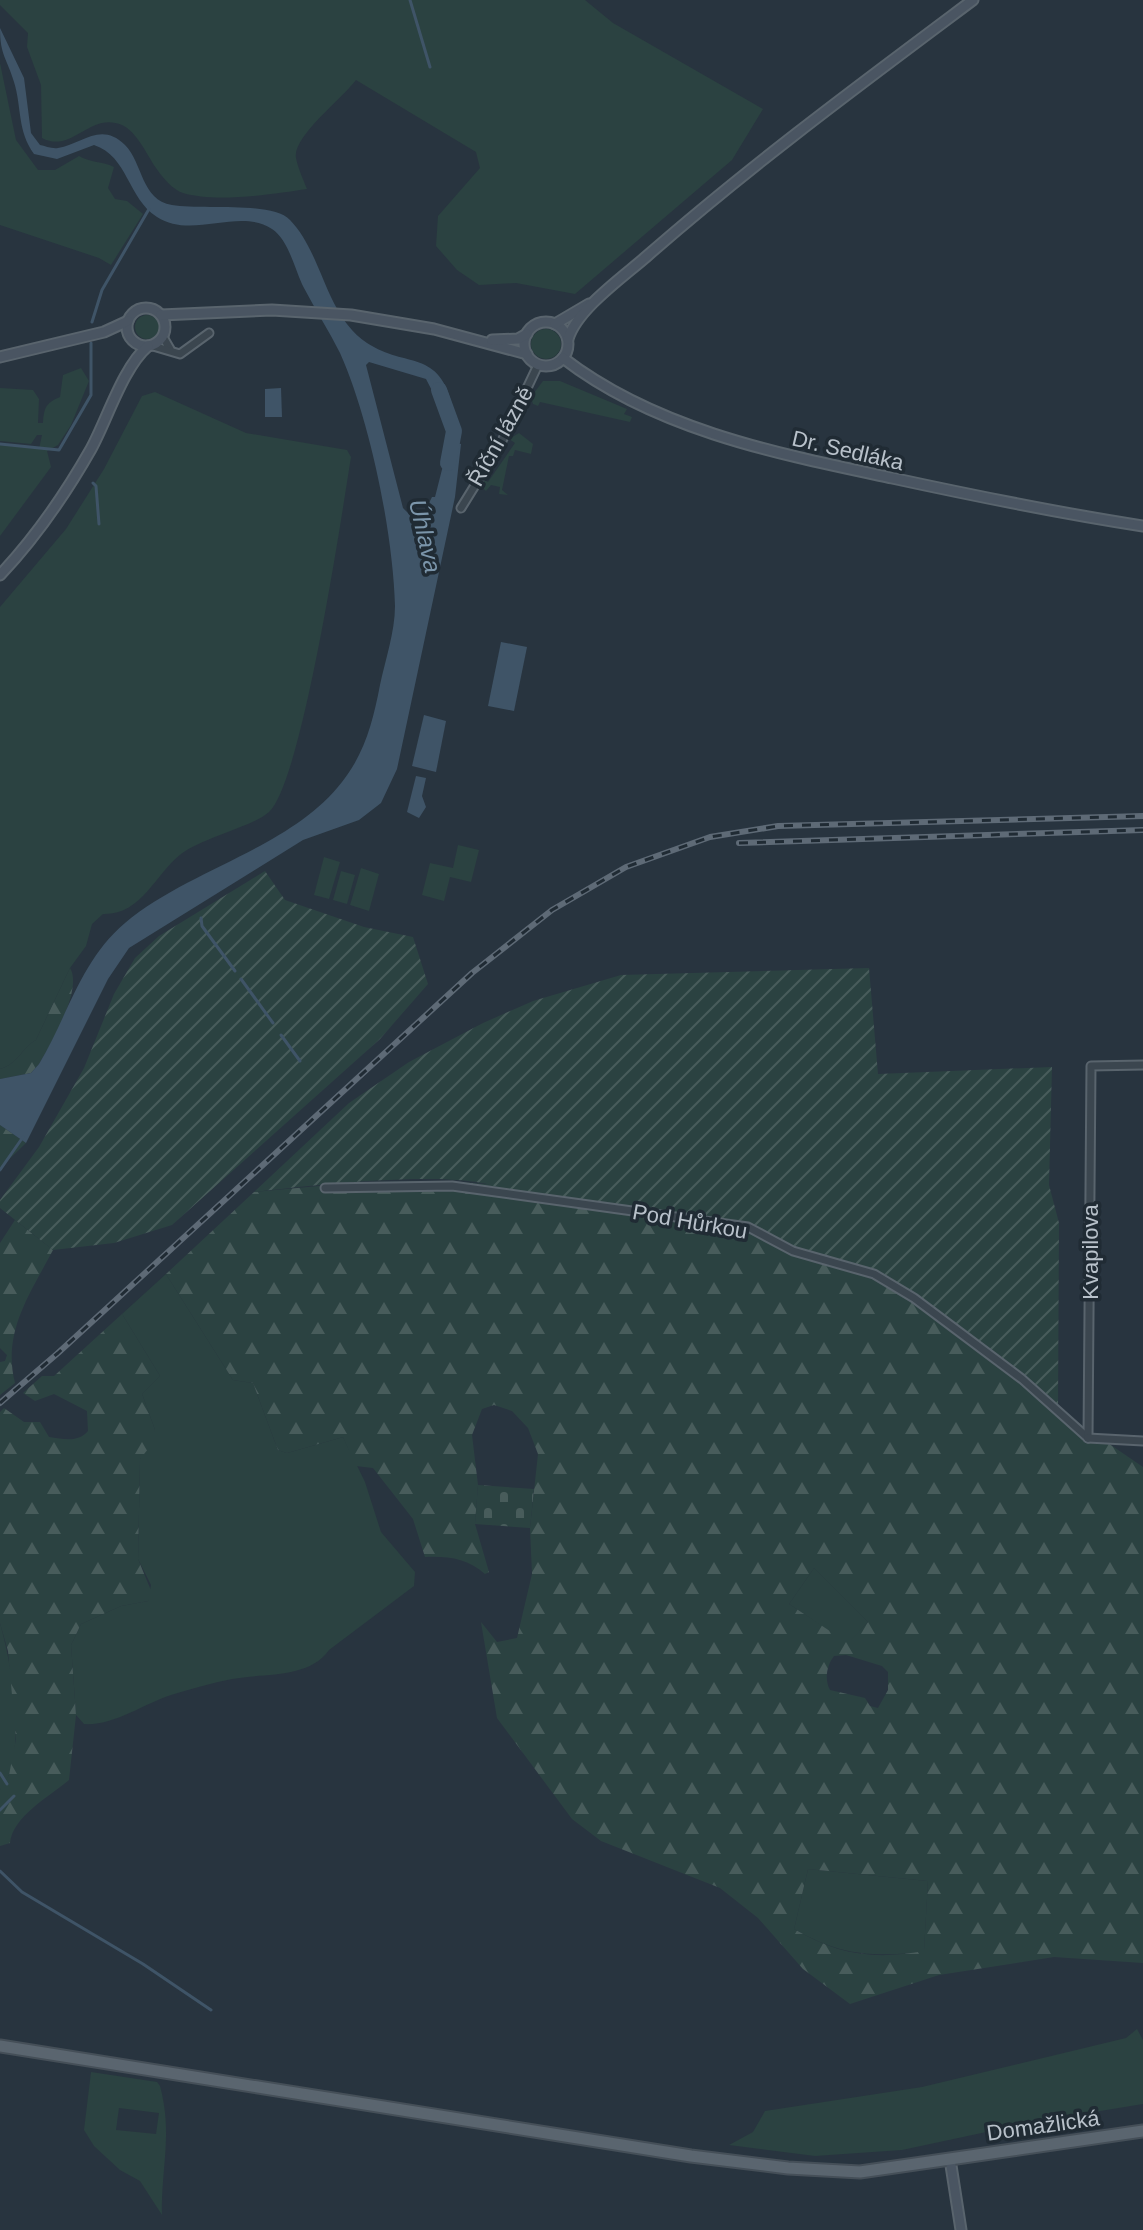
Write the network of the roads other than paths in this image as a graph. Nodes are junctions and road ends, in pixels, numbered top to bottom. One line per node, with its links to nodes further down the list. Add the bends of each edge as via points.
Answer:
1 (973, 0): 2 (main road, via 777,148)
2 (599, 298): 6 (main road); 12 (main road)
3 (161, 315): 4 (main road); 5 (main road, via 140,309); 8 (main road)
4 (180, 317): 8 (main road); 13 (main road, via 272,310 382,319)
5 (128, 321): 7 (main road); 11 (main road)
6 (555, 324): 10 (main road, via 539,324); 12 (main road)
7 (104, 332): 11 (main road); 17 (main road)
8 (164, 332): 14 (main road); 15 (street, via 165,345)
9 (209, 333): 15 (street, via 187,351)
10 (527, 334): 13 (main road); 16 (main road)
11 (130, 337): 14 (main road); 20 (main road)
12 (568, 339): 18 (main road)
13 (481, 341): 16 (main road)
14 (150, 346): 15 (street); 20 (main road)
15 (175, 353)
16 (527, 354): 19 (main road)
17 (0, 357)
18 (563, 358): 19 (main road); 22 (main road, Dr. Sedláka, via 619,395 738,442 942,489)
19 (538, 365): 21 (street, Říční lázně, via 500,445)
20 (131, 368): 23 (main road, via 90,450)
21 (461, 508)
22 (1143, 526)
23 (0, 575)
24 (1143, 1065): 26 (street, Kvapilova, via 1091,1066)
25 (325, 1188): 26 (street, Pod Hůrkou, via 442,1185 748,1227 793,1251 874,1274 914,1298 1022,1379)
26 (1088, 1438): 27 (street)
27 (1143, 1441)
28 (0, 2046): 30 (main road, Domažlická, via 736,2163 860,2172)
29 (1143, 2131): 30 (main road, Domažlická)
30 (950, 2159): 31 (main road)
31 (961, 2230)

